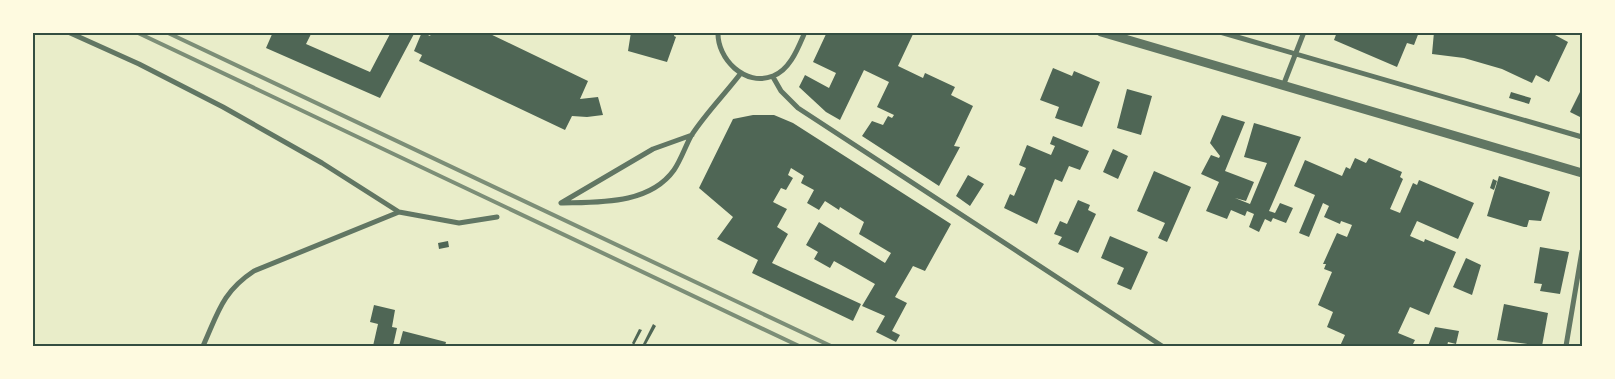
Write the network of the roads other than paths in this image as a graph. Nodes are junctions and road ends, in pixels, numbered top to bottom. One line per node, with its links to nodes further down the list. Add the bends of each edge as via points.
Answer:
1 (68, 32): 14 (street, via 222,107 322,162)
2 (718, 32): 8 (street, via 724,59)
3 (805, 32): 9 (street, via 795,55)
4 (1100, 32): 10 (street)
5 (1220, 32): 7 (street)
6 (1304, 32): 7 (street)
7 (1295, 53): 10 (street); 12 (street)
8 (741, 73): 9 (street, via 752,77); 11 (street)
9 (773, 77): 18 (street, via 798,108)
10 (1282, 86): 13 (street)
11 (692, 135): 11 (street, via 653,149 561,203 610,201 645,192 673,171)
12 (1582, 137)
13 (1582, 173)
14 (399, 212): 15 (street, via 459,222); 17 (street, via 254,271 237,282 228,293)
15 (496, 217)
16 (1582, 251): 19 (street)
17 (203, 346)
18 (1162, 346)
19 (1566, 346)

